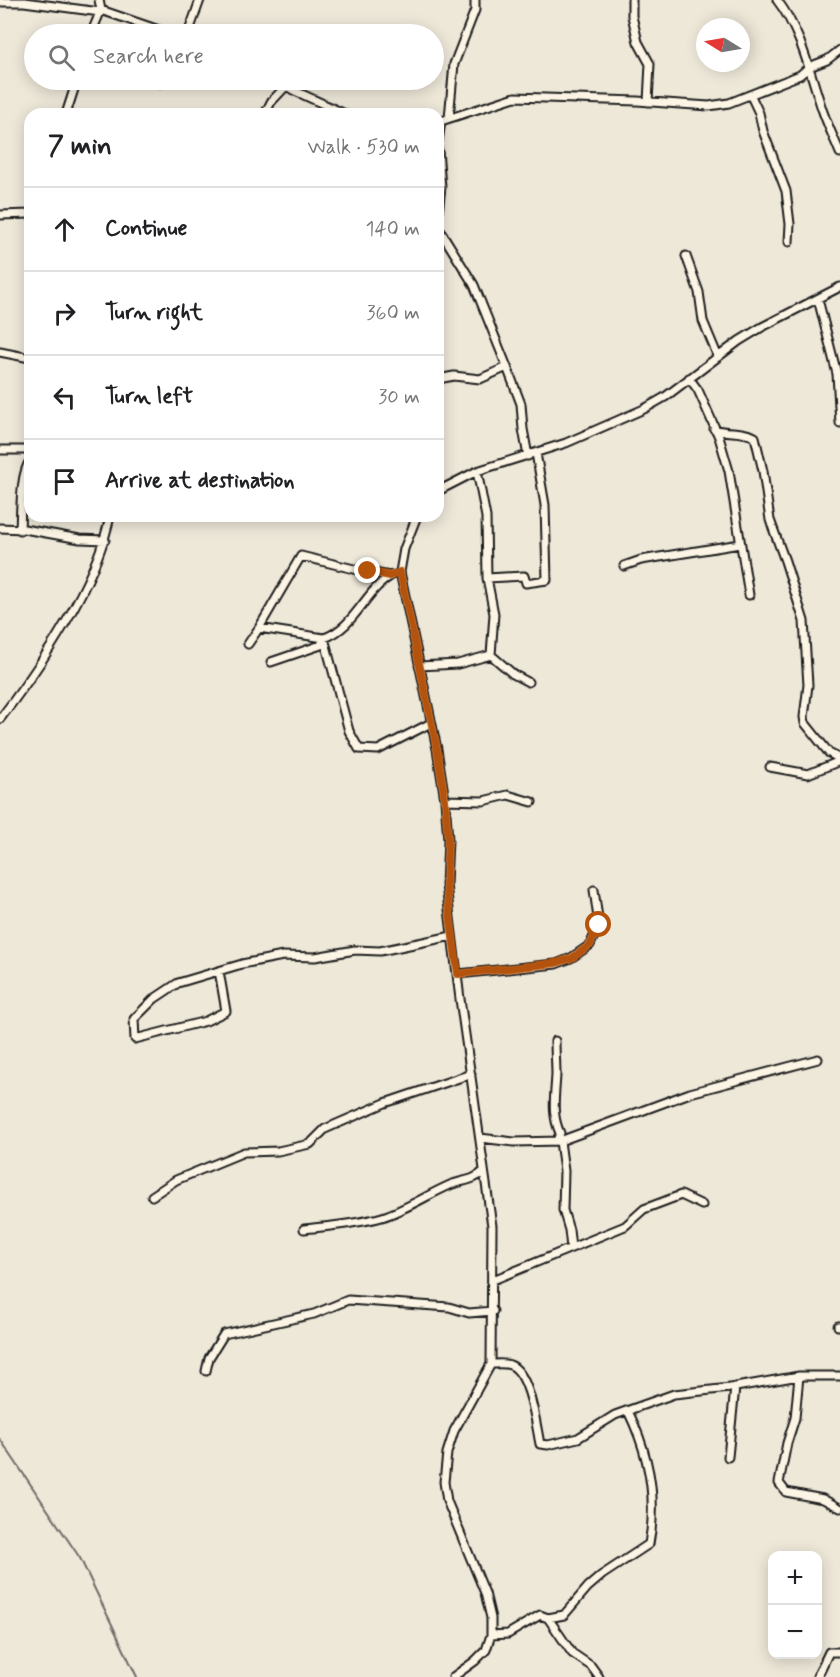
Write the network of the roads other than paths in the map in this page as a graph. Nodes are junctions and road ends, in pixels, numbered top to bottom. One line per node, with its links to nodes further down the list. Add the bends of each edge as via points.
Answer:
1 (99, 0): 7 (street)
2 (200, 0): 10 (street)
3 (475, 0): 21 (street, via 475,10 454,64)
4 (632, 0): 17 (street, via 638,42 650,64)
5 (777, 0): 12 (street, via 786,11)
6 (0, 2): 7 (street)
7 (101, 11): 8 (street); 9 (street)
8 (95, 24)
9 (141, 24)
10 (192, 24)
11 (840, 50): 12 (street)
12 (810, 67): 16 (street); 23 (street)
13 (74, 90): 18 (street)
14 (282, 90): 19 (street)
15 (294, 90): 20 (street)
16 (751, 96): 17 (street, via 710,106); 27 (street, via 786,191)
17 (648, 102): 21 (street, via 515,97)
18 (68, 108)
19 (268, 108)
20 (332, 108)
21 (449, 118): 22 (street)
22 (444, 120)
23 (840, 153)
24 (24, 214): 25 (street)
25 (0, 215)
26 (444, 237): 34 (street, via 474,285)
27 (789, 242)
28 (686, 256): 33 (street, via 699,292 703,321)
29 (840, 287): 30 (street)
30 (818, 299): 33 (street, via 762,327); 37 (street, via 837,374)
31 (0, 352): 32 (street)
32 (24, 357)
33 (718, 357): 36 (street)
34 (507, 367): 35 (street, via 480,379); 42 (street, via 522,404)
35 (444, 378)
36 (689, 378): 38 (street); 41 (street, via 644,409)
37 (840, 423)
38 (714, 429): 51 (street, via 729,471); 66 (street, via 755,437 770,520 804,621 808,685 804,717 825,749)
39 (0, 450): 40 (street)
40 (24, 450)
41 (536, 453): 42 (street); 55 (street, via 545,506 547,579 526,584 524,576)
42 (528, 456): 43 (street)
43 (477, 471): 45 (street); 55 (street, via 486,517)
44 (24, 484): 49 (street)
45 (444, 488)
46 (109, 522): 50 (street)
47 (415, 522): 53 (street)
48 (0, 528): 49 (street)
49 (20, 530): 50 (street)
50 (105, 540): 64 (street, via 77,601)
51 (740, 544): 52 (street); 56 (street)
52 (624, 566)
53 (400, 572): 54 (street); 62 (street)
54 (390, 576): 57 (street, via 302,556); 58 (street, via 372,591 342,629)
55 (487, 578): 60 (street, via 494,614)
56 (749, 596)
57 (259, 628): 58 (street); 59 (street)
58 (324, 638): 61 (street, via 321,645); 65 (street, via 349,731 359,749 378,750)
59 (248, 644)
60 (491, 655): 62 (street, via 458,664); 63 (street)
61 (271, 662)
62 (418, 666): 65 (street)
63 (528, 682)
64 (0, 720)
65 (431, 723): 68 (street)
66 (840, 760): 67 (street, via 808,774)
67 (770, 767)
68 (445, 800): 69 (street, via 483,801 508,795); 71 (street, via 446,885)
69 (532, 801)
70 (594, 890): 73 (street, via 599,925 590,945 572,958)
71 (452, 936): 72 (street, via 381,951 283,956); 73 (street)
72 (219, 972): 72 (street, via 226,1011 206,1021 135,1039 134,1019 154,999 178,983)
73 (458, 974): 76 (street)
74 (555, 1041): 78 (street, via 554,1112)
75 (818, 1059): 78 (street, via 690,1094)
76 (471, 1074): 77 (street); 80 (street, via 385,1103 325,1129 310,1144 278,1151 244,1152 176,1180)
77 (480, 1138): 78 (street); 79 (street)
78 (559, 1141): 83 (street, via 564,1171 563,1210)
79 (484, 1172): 82 (street, via 383,1216 347,1225); 84 (street, via 492,1226)
80 (152, 1196)
81 (702, 1205): 83 (street, via 681,1195 644,1209 625,1226)
82 (304, 1228)
83 (571, 1248): 84 (street)
84 (493, 1280): 85 (street)
85 (493, 1311): 86 (street); 87 (street, via 469,1313 348,1300 314,1314 224,1334)
86 (491, 1364): 91 (street, via 511,1365 522,1374 540,1444 578,1438); 95 (street, via 454,1431 444,1482 447,1501 484,1593)
87 (206, 1371)
88 (799, 1376): 89 (street); 90 (street); 93 (street, via 795,1418 779,1483 786,1492 823,1498)
89 (840, 1377)
90 (735, 1388): 91 (street, via 674,1394); 92 (street)
91 (628, 1411): 94 (street, via 639,1433 650,1476 654,1520 649,1544 602,1575 564,1615)
92 (728, 1457)
93 (840, 1508)
94 (548, 1618): 95 (street, via 540,1615 508,1634); 98 (street, via 572,1653)
95 (491, 1635): 97 (street, via 486,1650)
96 (840, 1652): 99 (street, via 829,1652)
97 (455, 1677)
98 (599, 1677)
99 (817, 1677)

